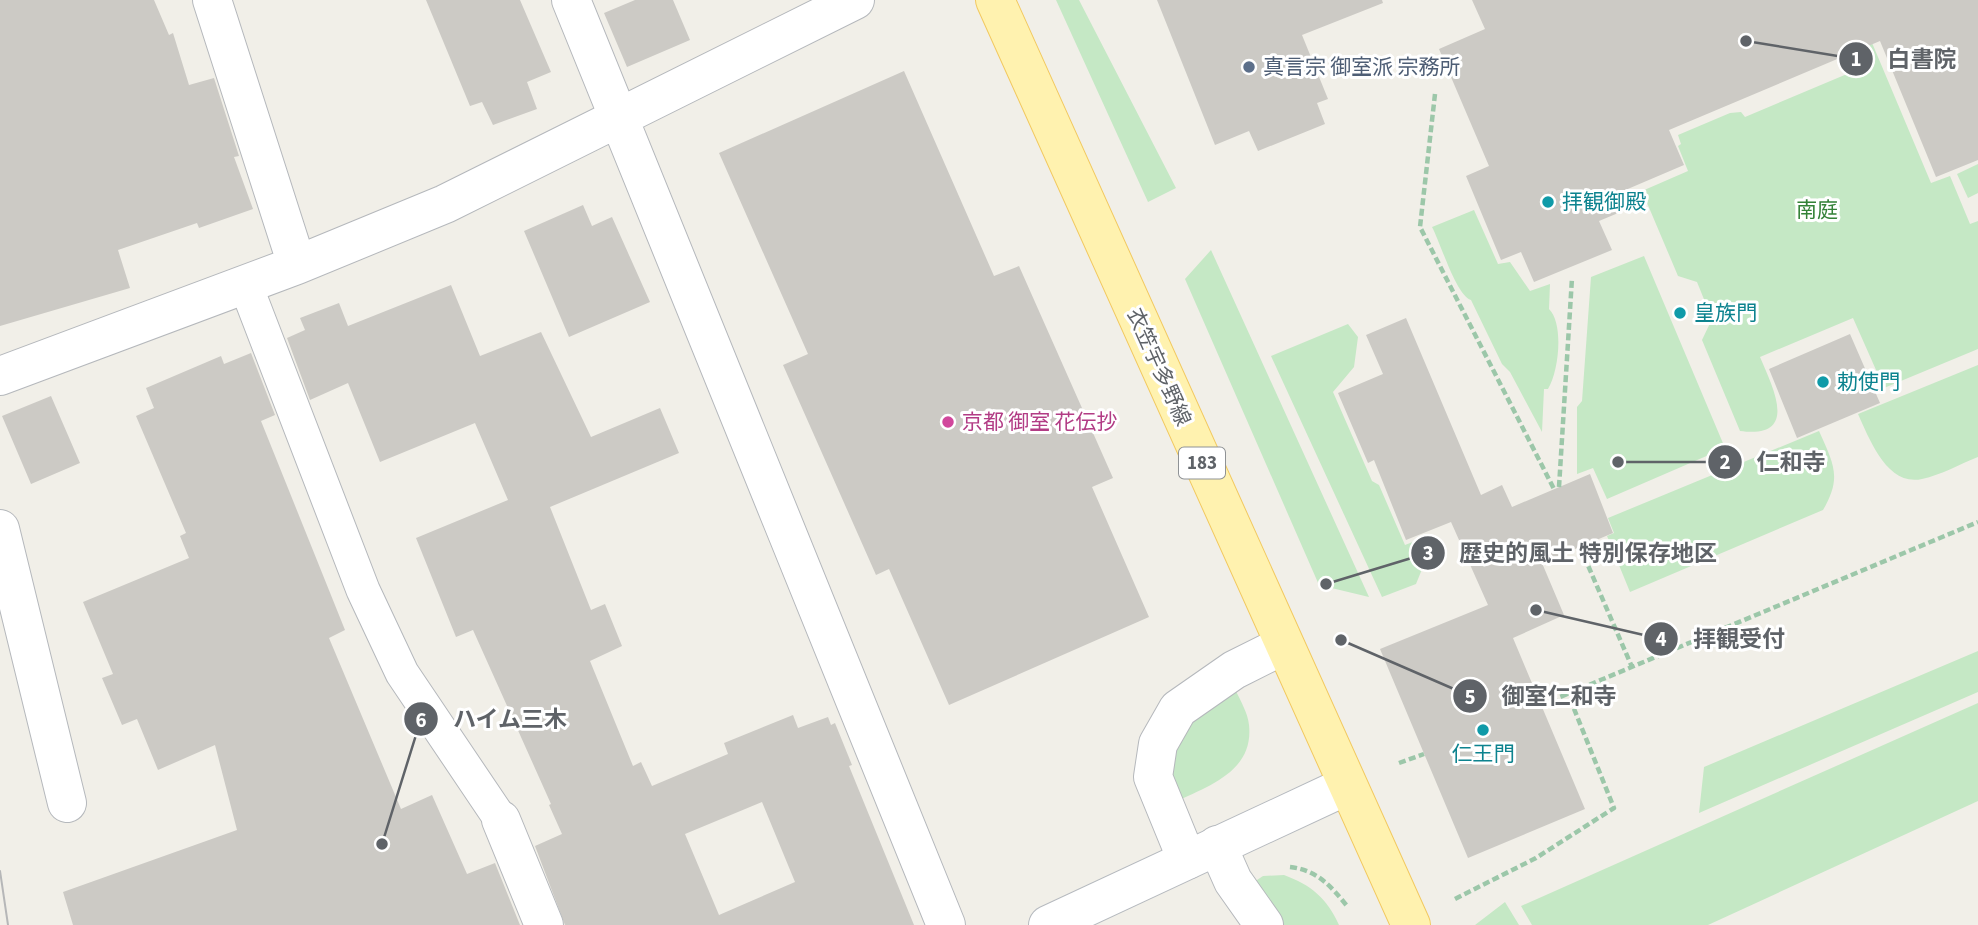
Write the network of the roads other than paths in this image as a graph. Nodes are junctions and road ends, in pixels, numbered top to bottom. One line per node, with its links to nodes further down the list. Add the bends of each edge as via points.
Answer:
1 (212, 0): 6 (street)
2 (571, 0): 5 (street)
3 (855, 0): 5 (street)
4 (995, 0): 10 (main road, 衣笠宇多野線 / 183)
5 (619, 118): 6 (street, via 445,204); 16 (street)
6 (297, 265): 7 (street)
7 (246, 286): 8 (street); 13 (lane, via 363,590 402,673)
8 (0, 376)
9 (0, 529): 12 (street)
10 (1284, 645): 11 (main road, 衣笠宇多野線 / 183); 14 (street, via 1234,670 1178,709 1158,744 1153,776)
11 (1346, 786): 14 (street); 19 (main road, 衣笠宇多野線 / 183)
12 (67, 803)
13 (501, 820): 15 (street)
14 (1202, 853): 17 (street); 18 (street, via 1233,881)
15 (544, 925)
16 (946, 925)
17 (1048, 925)
18 (1264, 925)
19 (1411, 925)

